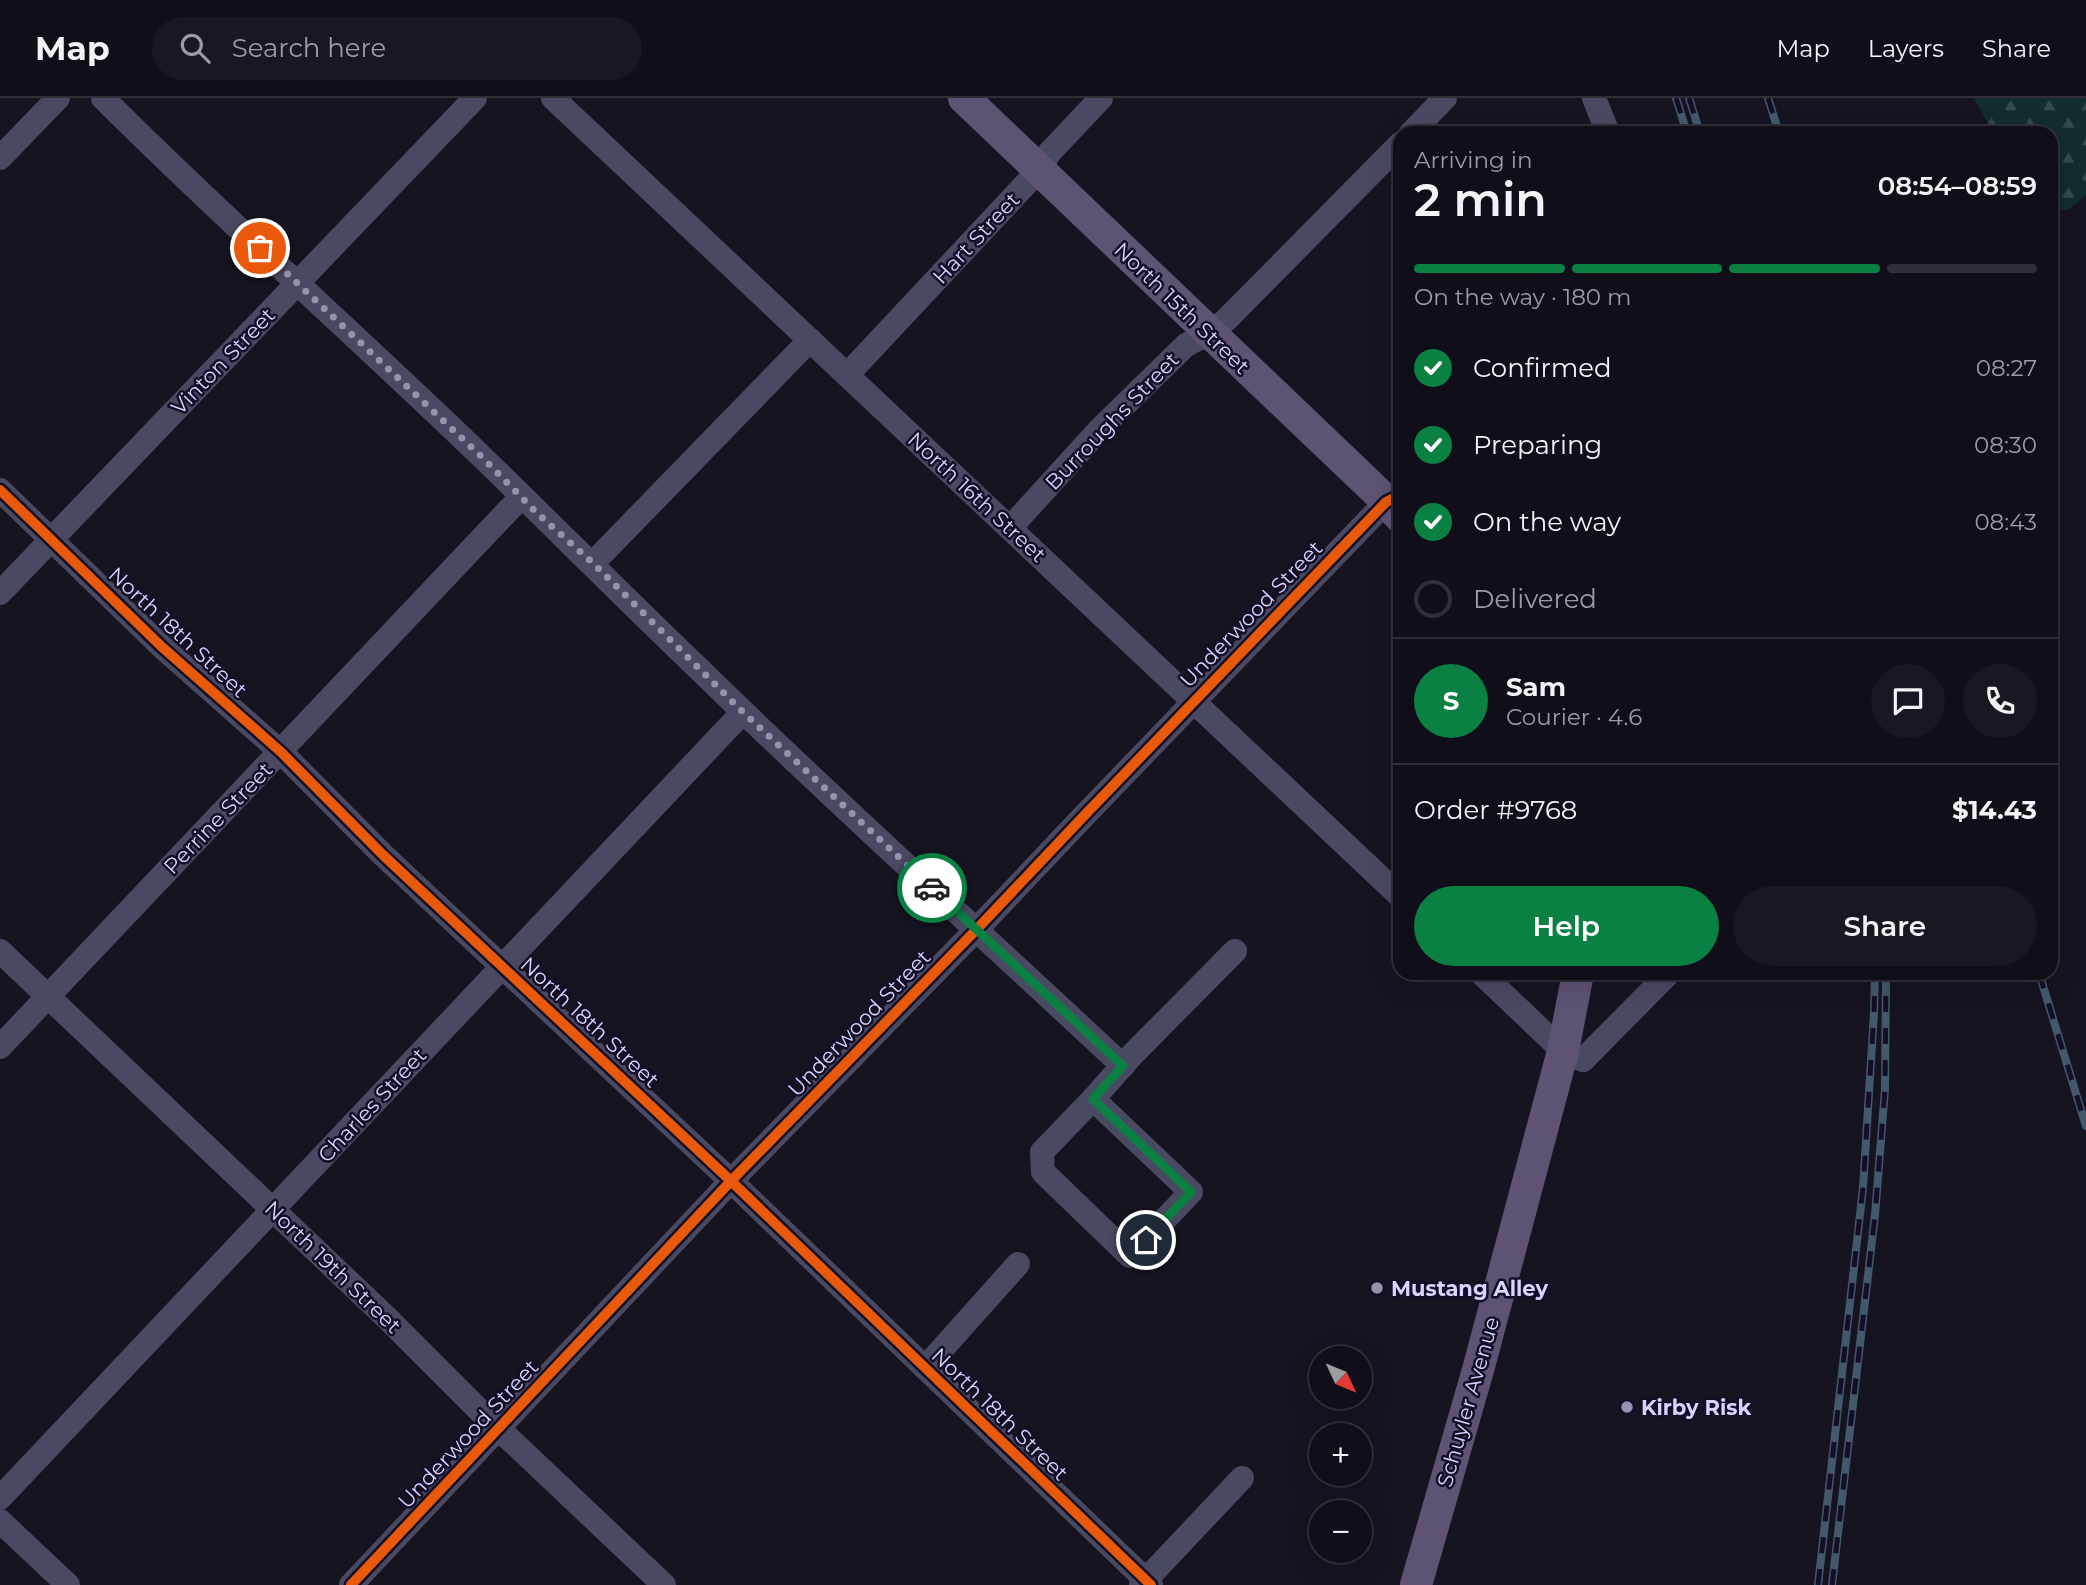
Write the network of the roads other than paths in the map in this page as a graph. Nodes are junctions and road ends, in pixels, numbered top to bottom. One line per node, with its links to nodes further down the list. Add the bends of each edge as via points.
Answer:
1 (58, 98): 12 (street)
2 (103, 98): 14 (street)
3 (475, 98): 14 (street, Vinton Street)
4 (553, 98): 16 (street, North 16th Street)
5 (964, 98): 13 (main road, North 15th Street)
6 (1101, 98): 13 (street, Hart Street)
7 (1445, 98): 9 (street)
8 (1594, 98): 10 (street)
9 (1418, 126)
10 (1605, 126)
11 (1393, 151): 15 (street, Burroughs Street)
12 (0, 158)
13 (1039, 170): 15 (main road, North 15th Street); 17 (street, Hart Street)
14 (298, 283): 19 (street); 23 (street, Vinton Street)
15 (1209, 333): 20 (main road, North 15th Street); 22 (street, Burroughs Street, via 1186,345 1100,429)
16 (810, 340): 17 (street, North 16th Street); 24 (street)
17 (847, 375): 22 (street, North 16th Street)
18 (0, 490): 23 (street, North 18th Street)
19 (521, 497): 24 (street); 28 (street, Perrine Street)
20 (1393, 503)
21 (1393, 507): 26 (street, Underwood Street)
22 (1010, 528): 26 (street, North 16th Street)
23 (50, 539): 25 (street, Vinton Street); 28 (street, North 18th Street)
24 (593, 563): 27 (street)
25 (0, 593)
26 (1194, 701): 29 (street, North 16th Street); 30 (street, Underwood Street)
27 (743, 712): 30 (street); 33 (street, Charles Street)
28 (281, 752): 33 (street, North 18th Street); 37 (street, Perrine Street)
29 (1393, 889)
30 (977, 929): 40 (street); 42 (street, Underwood Street)
31 (0, 951): 37 (street, North 19th Street)
32 (1235, 951): 40 (street)
33 (502, 966): 42 (street, North 18th Street); 43 (street, Charles Street)
34 (1488, 980): 39 (street)
35 (1577, 980): 39 (main road, Schuyler Avenue)
36 (1662, 980): 39 (street, via 1583,1059)
37 (48, 996): 38 (street, Perrine Street); 43 (street, North 19th Street)
38 (0, 1047)
39 (1563, 1051): 54 (main road, Schuyler Avenue)
40 (1123, 1066): 41 (street)
41 (1093, 1099): 41 (street, via 1042,1152 1043,1172 1130,1256 1191,1192)
42 (731, 1181): 45 (street, North 18th Street); 46 (street, Underwood Street)
43 (274, 1210): 46 (street, North 19th Street); 48 (street, Charles Street)
44 (1018, 1264): 45 (street)
45 (925, 1368): 50 (street, North 18th Street)
46 (499, 1429): 52 (street, Underwood Street); 53 (street, North 19th Street)
47 (1242, 1478): 50 (street)
48 (0, 1498)
49 (0, 1521): 51 (street)
50 (1146, 1583)
51 (68, 1585)
52 (351, 1585)
53 (664, 1585)
54 (1416, 1585)

